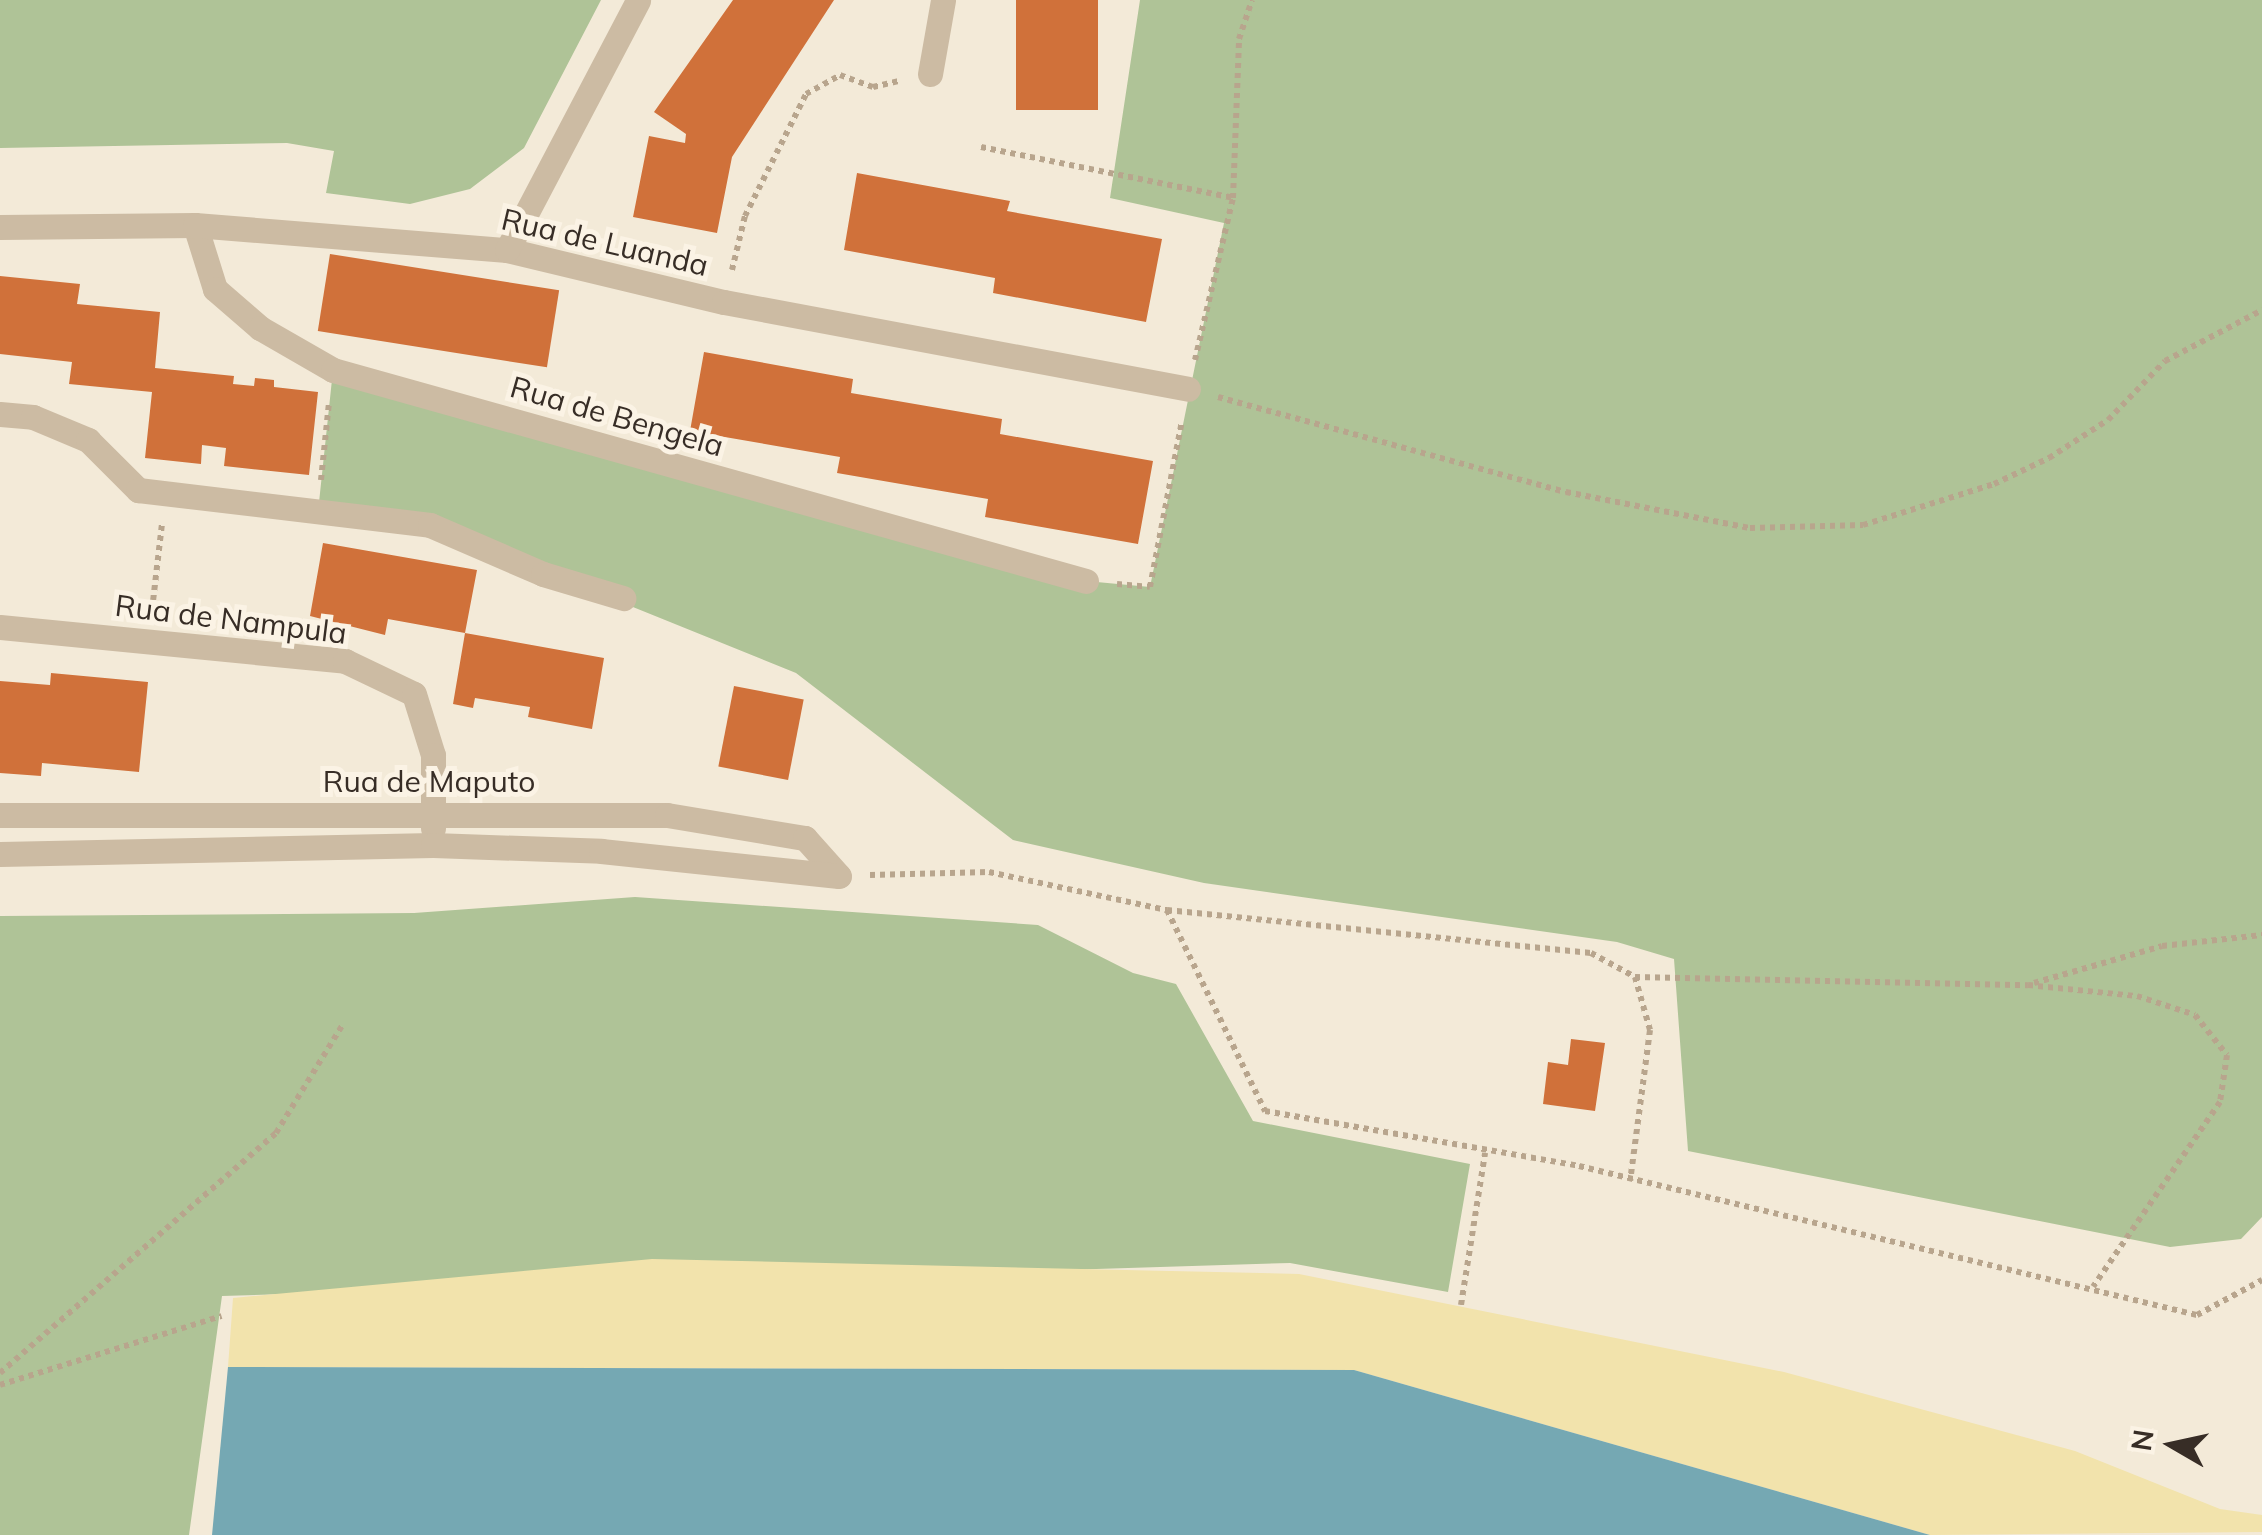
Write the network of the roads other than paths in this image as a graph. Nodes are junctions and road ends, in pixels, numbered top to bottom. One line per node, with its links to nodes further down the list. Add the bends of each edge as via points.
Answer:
1 (638, 0): 6 (street)
2 (943, 0): 3 (street)
3 (930, 74)
4 (194, 225): 5 (street, Rua de Luanda); 6 (street, Rua de Luanda); 9 (street, Rua de Bengela, via 216,288 260,328 332,370)
5 (0, 227)
6 (508, 250): 7 (street, Rua de Luanda, via 724,302)
7 (1188, 389)
8 (0, 414): 10 (street, via 33,417 88,440 138,490 430,525 543,574)
9 (1086, 581)
10 (623, 598)
11 (0, 626): 12 (street, Rua de Nampula, via 345,660 414,694 432,754)
12 (433, 813): 13 (street, Rua de Maputo); 14 (street, Rua de Nampula); 14 (street, Rua de Maputo, via 667,815 805,838 840,876 601,851)
13 (0, 816)
14 (433, 845): 15 (street)
15 (0, 854)

